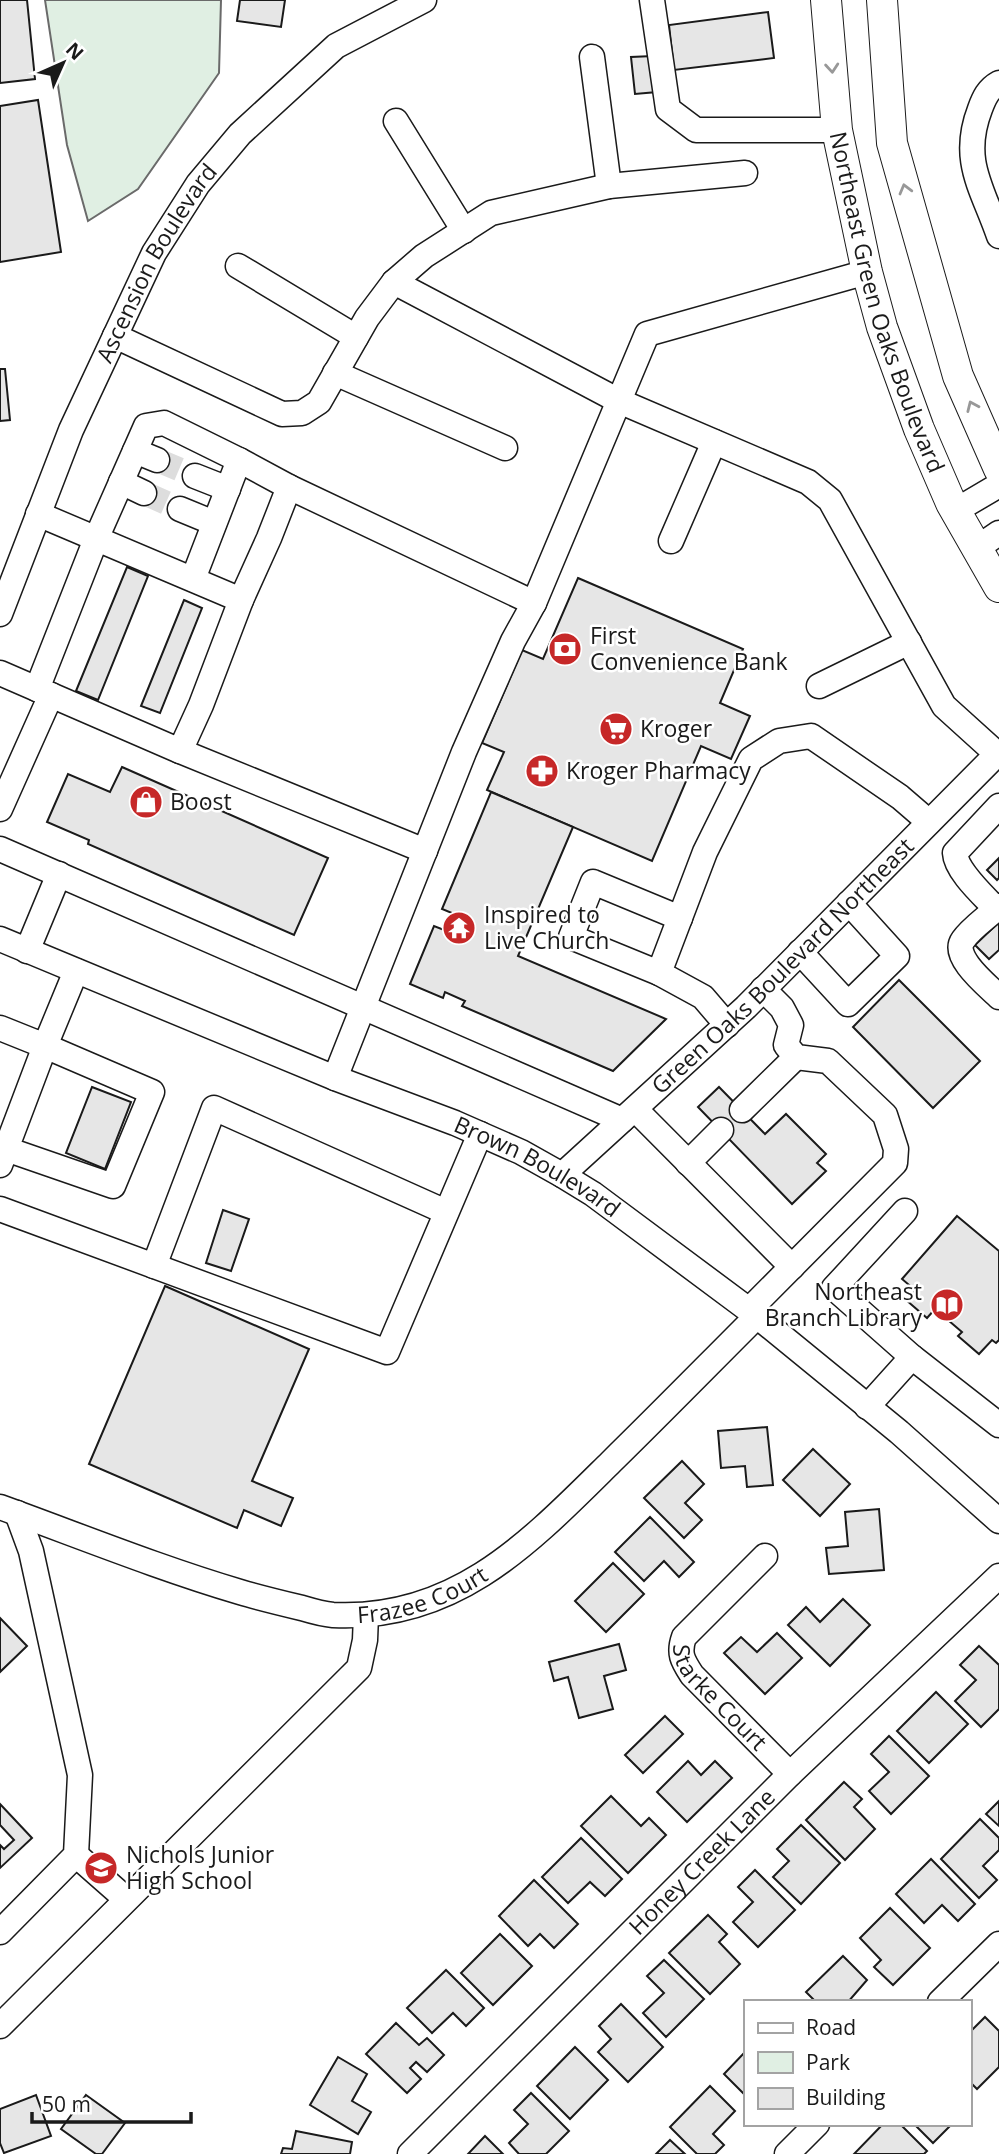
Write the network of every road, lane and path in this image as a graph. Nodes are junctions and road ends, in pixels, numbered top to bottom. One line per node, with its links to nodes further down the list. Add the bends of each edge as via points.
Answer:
1 (424, 0): 16 (street, Ascension Boulevard, via 337,46 240,134 198,184 155,253)
2 (652, 0): 8 (street, via 668,110 696,130)
3 (827, 0): 8 (main road, Northeast Green Oaks Boulevard, one-way to 8)
4 (882, 0): 23 (main road, Northeast Green Oaks Boulevard, one-way to 4, via 958,376 892,143)
5 (593, 57): 10 (street)
6 (999, 83): 12 (street, via 983,99 972,152 975,176)
7 (396, 121): 11 (street)
8 (837, 130): 14 (main road, Northeast Green Oaks Boulevard)
9 (745, 173): 10 (street)
10 (609, 186): 11 (street, via 491,213)
11 (464, 230): 15 (street)
12 (999, 236)
13 (238, 266): 17 (street)
14 (867, 272): 19 (street, via 647,334); 31 (main road, Northeast Green Oaks Boulevard, via 919,429)
15 (394, 282): 17 (street); 19 (street)
16 (115, 336): 18 (street, via 282,414 302,413 319,402); 32 (street, Ascension Boulevard)
17 (356, 337): 18 (street)
18 (335, 373): 21 (street)
19 (619, 401): 20 (street); 40 (street)
20 (714, 442): 35 (street); 42 (street, via 808,482 830,500)
21 (505, 448)
22 (239, 460): 25 (street, via 164,423 146,426 146,456); 27 (street); 28 (street)
23 (999, 469)
24 (195, 476): 28 (street)
25 (121, 482): 29 (street); 34 (street)
26 (999, 485): 31 (street)
27 (289, 487): 39 (street); 40 (street)
28 (228, 489): 33 (street)
29 (144, 493)
30 (180, 509): 33 (street)
31 (955, 510): 36 (main road, Northeast Green Oaks Boulevard)
32 (38, 514): 34 (street); 41 (street, Ascension Boulevard)
33 (214, 523): 37 (street)
34 (96, 539): 37 (street); 45 (street)
35 (671, 541)
36 (988, 541): 38 (main road, Northeast Green Oaks Boulevard)
37 (193, 579): 39 (street)
38 (999, 587)
39 (242, 600): 46 (street)
40 (534, 603): 54 (street, via 464,752)
41 (0, 614)
42 (909, 642): 44 (street); 47 (street, via 944,706)
43 (0, 673): 45 (street)
44 (819, 686)
45 (44, 692): 46 (street); 51 (street)
46 (180, 751): 54 (street)
47 (998, 753): 48 (street, Green Oaks Boulevard Northeast)
48 (970, 783): 49 (street, via 989,800); 52 (street, Green Oaks Boulevard Northeast)
49 (999, 798)
50 (999, 806): 57 (street, via 955,853 960,869)
51 (0, 809)
52 (929, 822): 56 (street, Green Oaks Boulevard Northeast); 58 (street, via 811,736 779,741 751,759 705,852)
53 (0, 849): 55 (street)
54 (425, 852): 66 (street)
55 (59, 874): 60 (street); 66 (street)
56 (849, 903): 61 (street, Green Oaks Boulevard Northeast); 61 (street, via 897,956 848,1004)
57 (997, 907): 64 (street, via 961,942 960,952 969,967)
58 (680, 918): 63 (street); 63 (street, via 593,882 570,937)
59 (0, 939): 60 (street, Brown Boulevard)
60 (27, 951): 62 (street, Brown Boulevard)
61 (800, 952): 65 (street, Green Oaks Boulevard Northeast)
62 (76, 971): 69 (street); 71 (street, Brown Boulevard)
63 (659, 974): 67 (street, via 703,997)
64 (996, 987)
65 (764, 989): 67 (street, Green Oaks Boulevard Northeast); 70 (street, via 791,1024 786,1045)
66 (364, 1007): 71 (street); 73 (street)
67 (727, 1025): 73 (street, Green Oaks Boulevard Northeast)
68 (0, 1028): 69 (street)
69 (45, 1046): 76 (street); 76 (street, via 152,1092 113,1186)
70 (796, 1057): 72 (street); 83 (street, Frazee Court, via 828,1061 885,1115 896,1149 895,1163)
71 (335, 1078): 75 (street, Brown Boulevard)
72 (742, 1110)
73 (628, 1114): 77 (street); 78 (street, Green Oaks Boulevard Northeast)
74 (721, 1130): 77 (street)
75 (480, 1134): 78 (street, Brown Boulevard); 81 (street)
76 (3, 1157)
77 (688, 1163): 83 (street)
78 (562, 1175): 84 (street, Brown Boulevard)
79 (0, 1209): 82 (street)
80 (905, 1211): 85 (street, via 834,1288)
81 (446, 1212): 82 (street, via 387,1352); 82 (street, via 214,1108)
82 (154, 1266)
83 (792, 1267): 84 (street, Frazee Court)
84 (753, 1313): 86 (street, Brown Boulevard); 92 (street, Frazee Court, via 659,1415 544,1528 486,1573 443,1596 397,1611)
85 (912, 1357): 86 (street); 87 (street)
86 (867, 1407): 89 (street, Brown Boulevard)
87 (999, 1425)
88 (9, 1510): 92 (street, Frazee Court, via 258,1598 330,1615); 94 (street, via 31,1551 80,1775)
89 (999, 1521)
90 (765, 1556): 93 (street, Starke Court, via 684,1637 680,1657 692,1675)
91 (999, 1576): 93 (street, Honey Creek Lane)
92 (366, 1615): 95 (street, via 359,1668)
93 (790, 1774): 101 (street, Honey Creek Lane)
94 (76, 1855): 95 (street); 96 (street)
95 (126, 1899): 99 (street)
96 (0, 1932)
97 (999, 1944): 98 (street)
98 (942, 2000)
99 (0, 2025)
100 (815, 2126): 102 (street)
101 (410, 2154)
102 (787, 2154)

